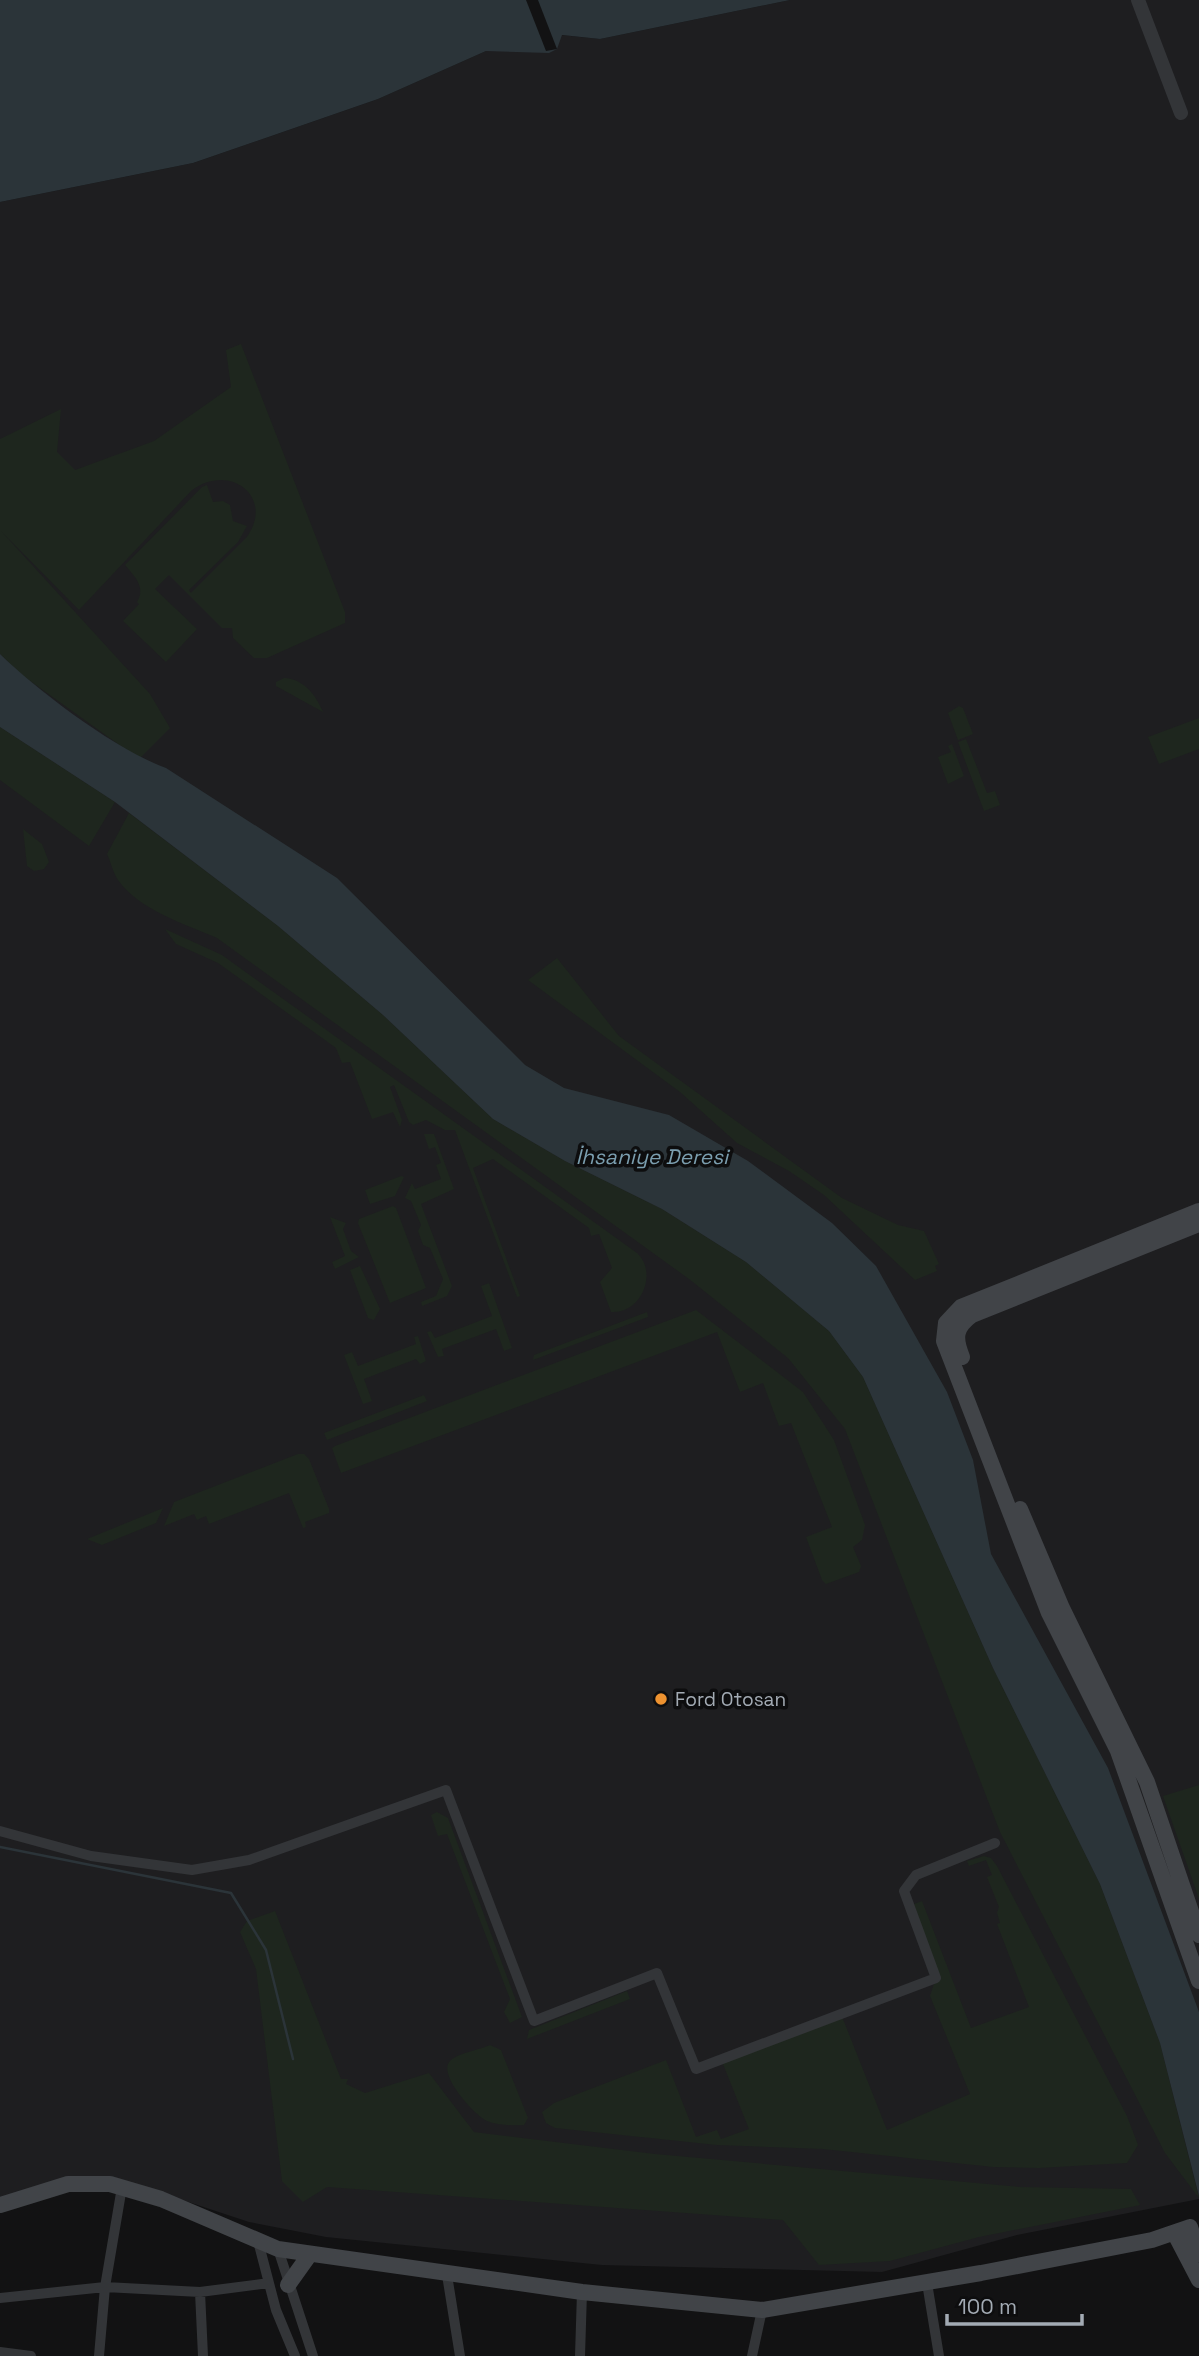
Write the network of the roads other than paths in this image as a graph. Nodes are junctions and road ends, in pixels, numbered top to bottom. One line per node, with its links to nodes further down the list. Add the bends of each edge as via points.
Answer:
1 (1138, 0): 2 (street)
2 (1181, 113)
3 (1199, 1211): 8 (main road, via 961,1307 946,1322 944,1341 1049,1614 1118,1751)
4 (1199, 1224): 7 (main road, via 972,1315 959,1325 955,1340 1062,1608 1147,1782)
5 (0, 1831): 6 (street, via 91,1856 192,1870 249,1860 446,1790 534,2021 657,1973 695,2069 936,1978 904,1891 916,1875)
6 (995, 1843)
7 (1199, 1935)
8 (1199, 1981)
9 (122, 2187): 11 (main road, via 68,2183); 13 (main road); 22 (street)
10 (0, 2198): 12 (main road, via 67,2177 110,2176 278,2239 583,2283 763,2301 926,2275 1173,2225)
11 (0, 2205)
12 (1182, 2231): 16 (main road); 18 (main road); 20 (main road)
13 (258, 2241): 14 (main road); 19 (street)
14 (278, 2249): 15 (main road); 21 (street)
15 (310, 2254): 17 (main road); 21 (main road)
16 (1199, 2254)
17 (447, 2275): 24 (main road); 33 (street)
18 (1199, 2280)
19 (269, 2283): 23 (street); 31 (street)
20 (927, 2283): 26 (main road); 36 (street)
21 (288, 2285): 32 (street)
22 (105, 2287): 23 (street); 25 (street); 29 (street)
23 (200, 2292): 30 (street)
24 (582, 2292): 26 (main road); 34 (street)
25 (0, 2298)
26 (762, 2310): 35 (street)
27 (0, 2352): 28 (street)
28 (31, 2356)
29 (99, 2356)
30 (203, 2356)
31 (295, 2356)
32 (313, 2356)
33 (460, 2356)
34 (580, 2356)
35 (752, 2356)
36 (940, 2356)

